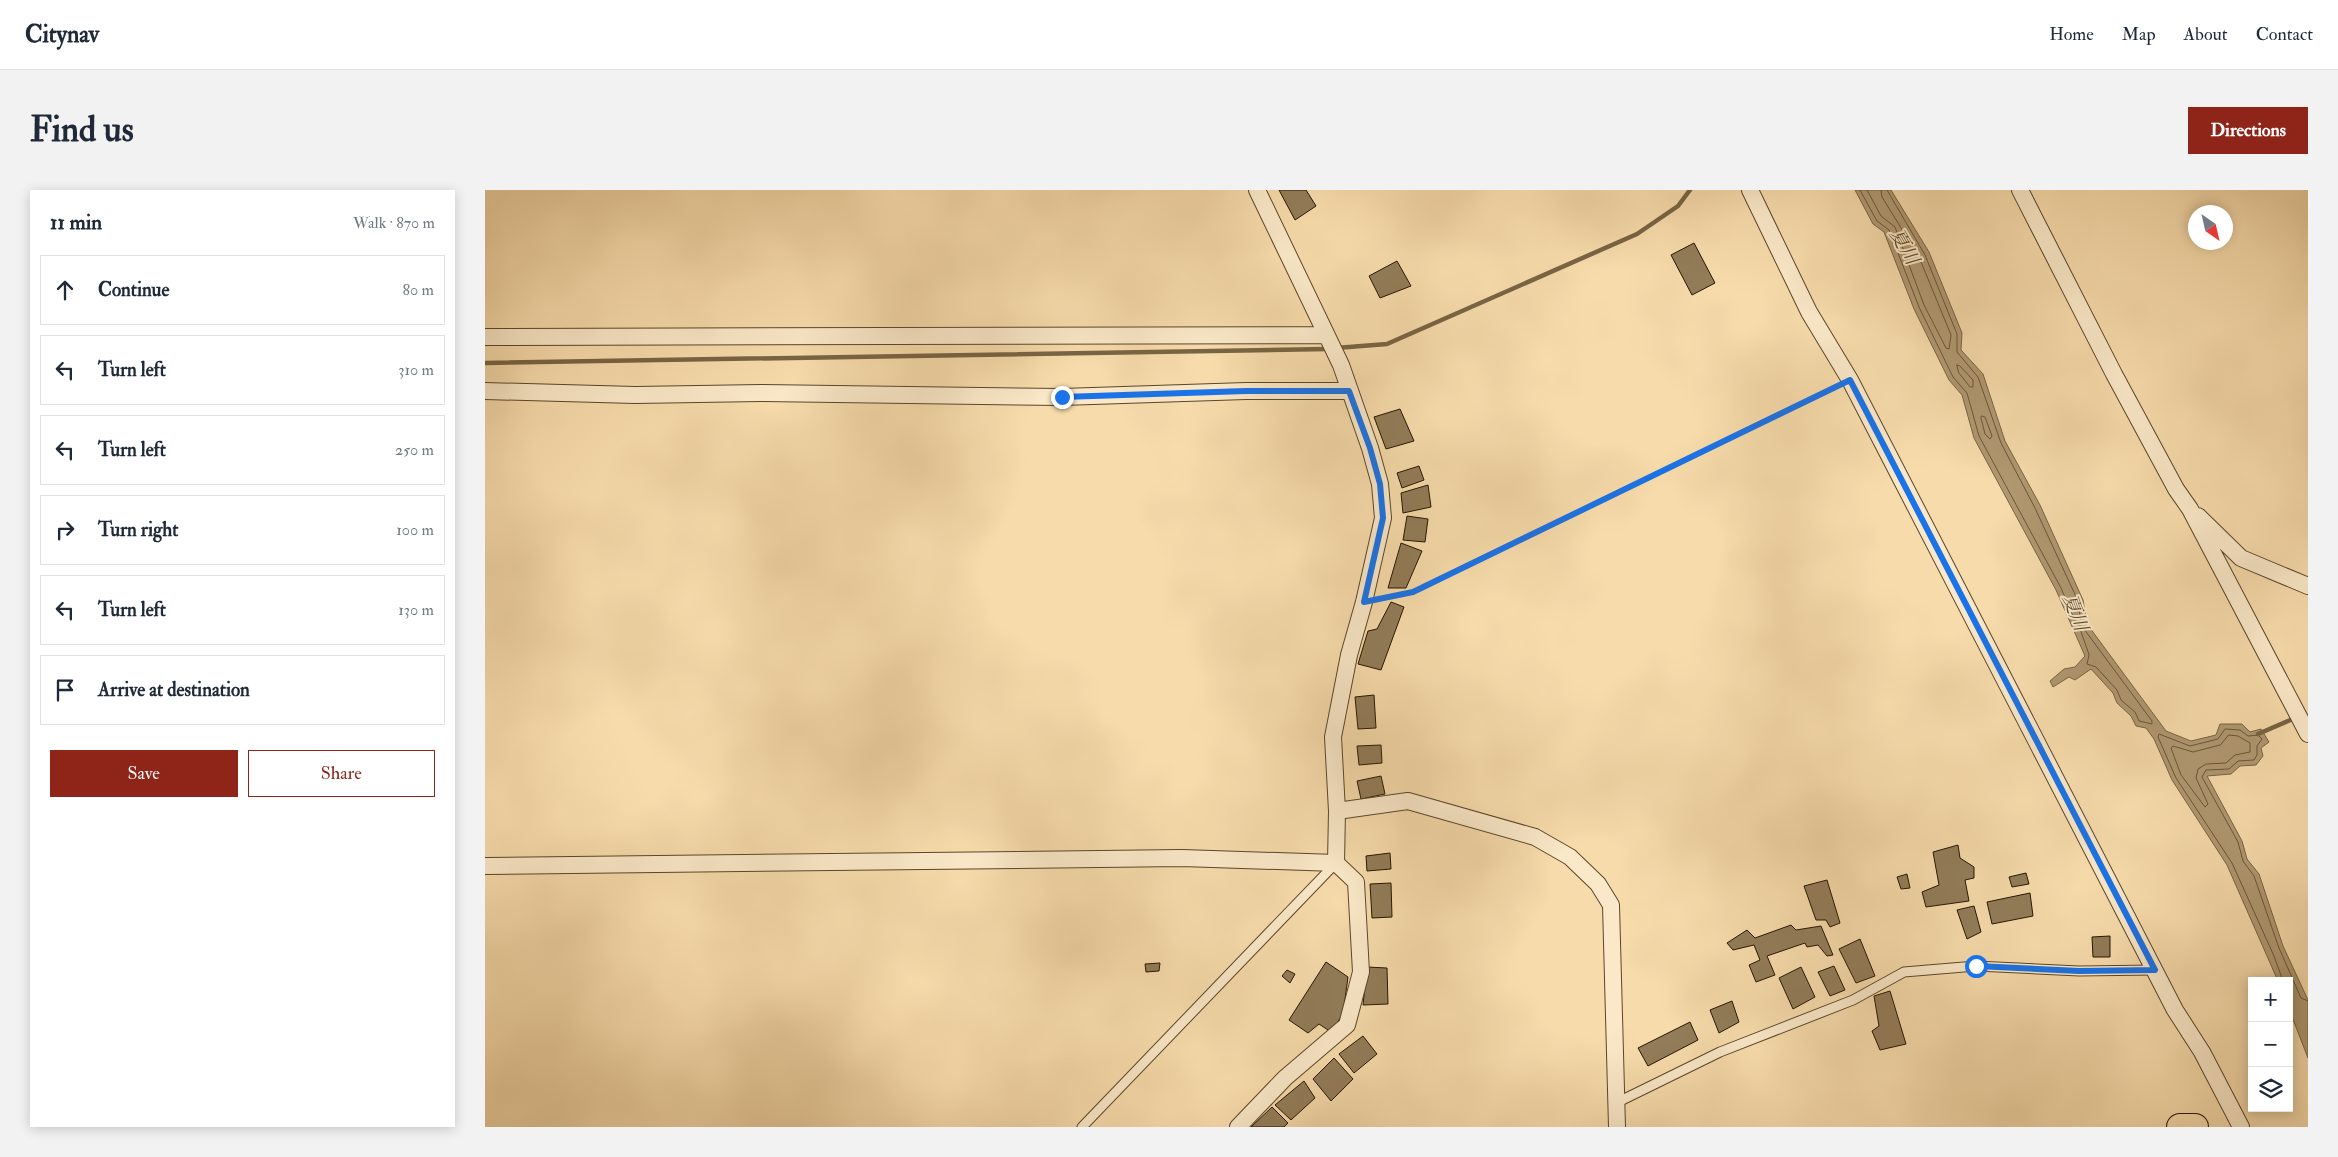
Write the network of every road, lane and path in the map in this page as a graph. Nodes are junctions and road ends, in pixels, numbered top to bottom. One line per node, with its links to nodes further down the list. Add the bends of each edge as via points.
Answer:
1 (1257, 190): 5 (street)
2 (1750, 190): 6 (street, via 1809,312)
3 (2020, 190): 9 (street, via 2114,374)
4 (485, 337): 5 (street)
5 (1327, 337): 8 (street)
6 (1850, 380): 11 (path, via 1413,592); 16 (street)
7 (485, 391): 8 (street, via 1062,397)
8 (1349, 391): 11 (street, via 1380,484 1383,518)
9 (2190, 509): 10 (street, via 2241,558); 12 (street)
10 (2308, 586)
11 (1364, 602): 13 (street, via 1349,654 1333,737)
12 (2308, 734)
13 (1337, 811): 14 (street); 17 (street, via 1407,801 1535,837 1570,857 1598,884 1611,905)
14 (1336, 863): 15 (street, via 1182,858); 18 (lane); 19 (street, via 1356,882 1361,972 1347,1025 1285,1078)
15 (485, 866)
16 (2155, 970): 17 (lane, via 2079,971 1976,966 1904,972 1853,1000 1720,1052); 23 (street)
17 (1616, 1103): 20 (street)
18 (1082, 1127)
19 (1238, 1127)
20 (1617, 1127)
21 (2179, 1127): 22 (main road)
22 (2195, 1127)
23 (2241, 1127)

